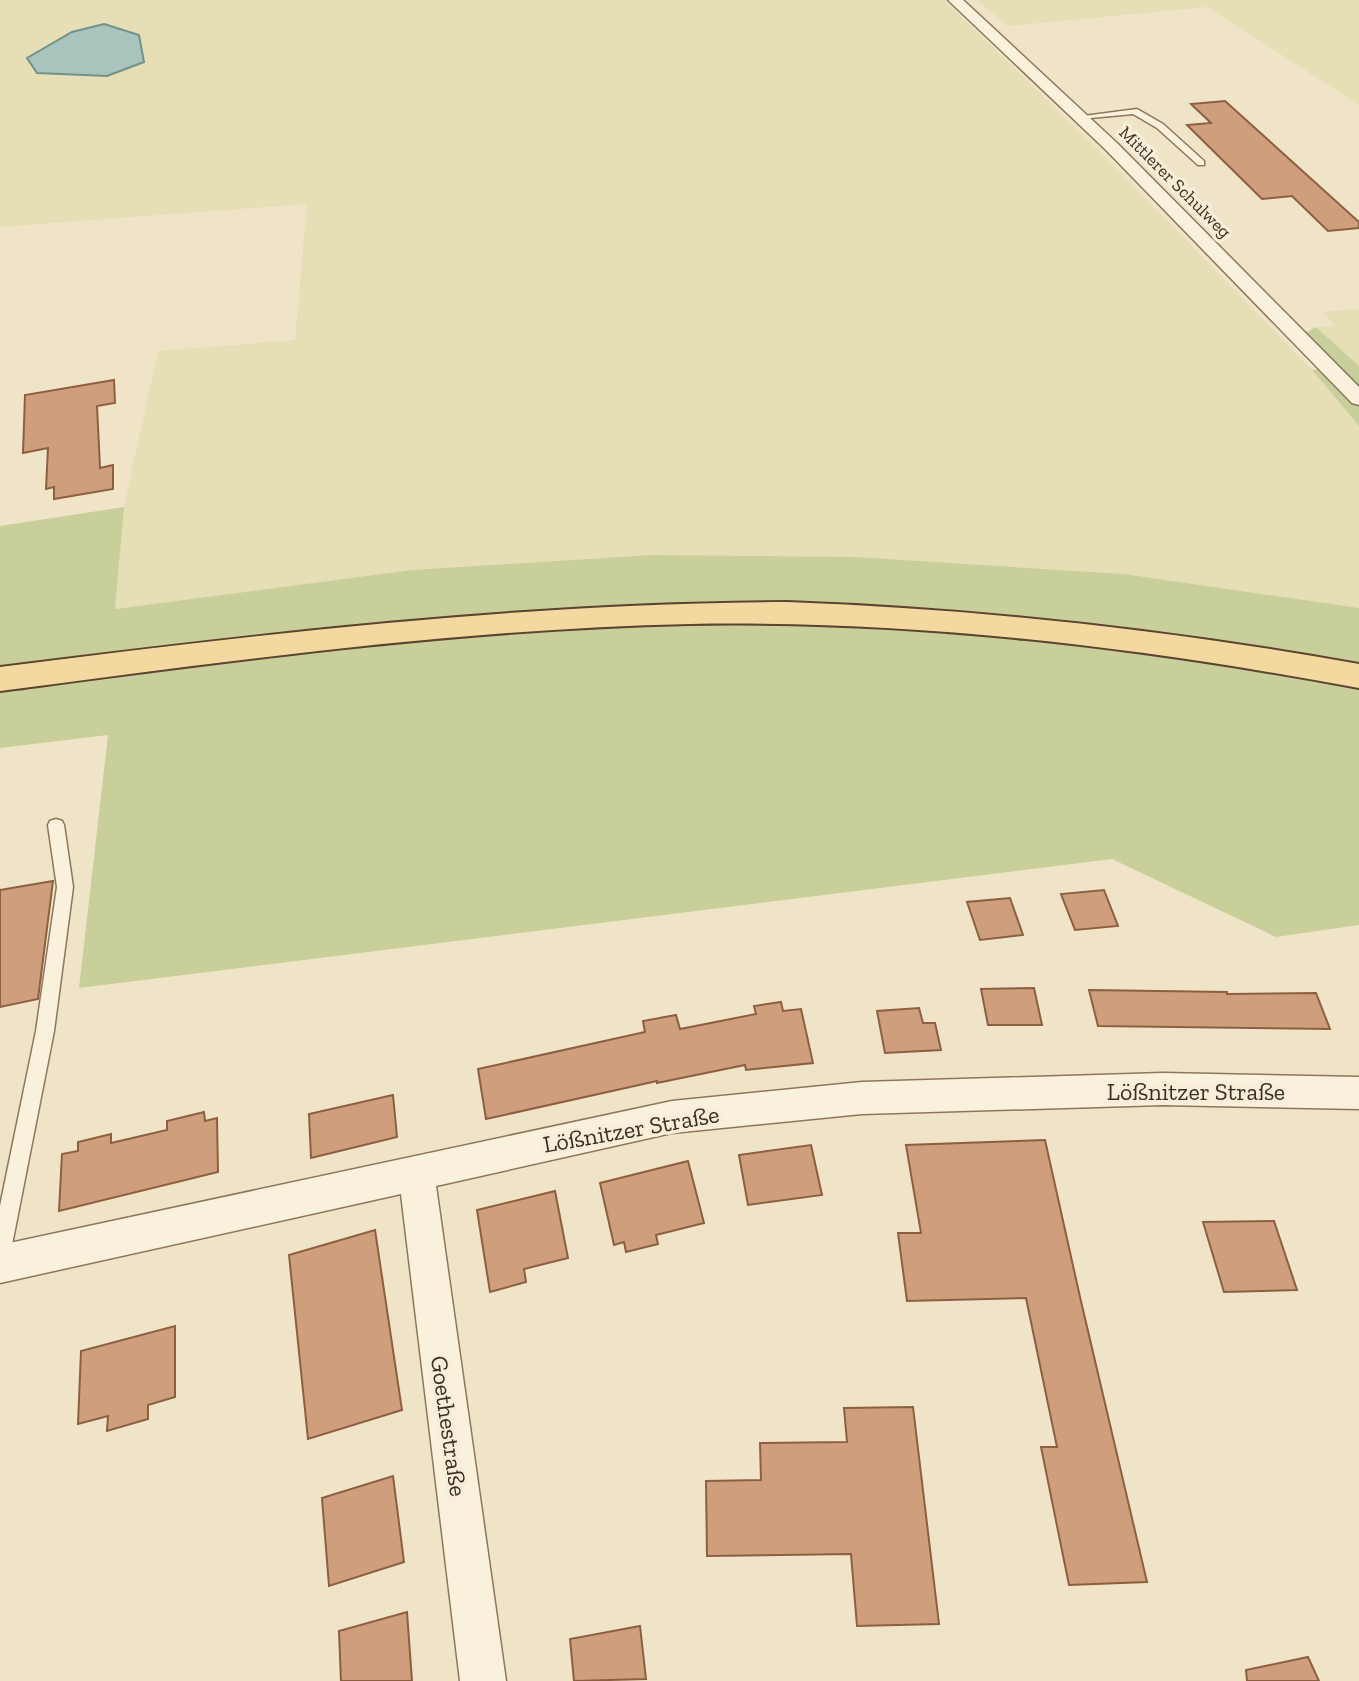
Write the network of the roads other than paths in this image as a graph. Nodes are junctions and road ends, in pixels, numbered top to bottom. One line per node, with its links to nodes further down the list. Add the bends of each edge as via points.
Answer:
1 (955, 0): 2 (street, Mittlerer Schulweg)
2 (1080, 117): 3 (lane, via 1134,111 1160,126); 4 (street, Mittlerer Schulweg)
3 (1201, 163)
4 (1359, 399)
5 (1359, 676): 6 (main road, via 1152,640 1032,626 854,615 719,614 596,617 340,637)
6 (0, 679)
7 (56, 825): 10 (lane, via 65,887 46,1031)
8 (1359, 1093): 9 (street, Lößnitzer Straße, via 1163,1089 850,1099 672,1117)
9 (416, 1171): 11 (street, Lößnitzer Straße); 12 (street, Goethestraße)
10 (0, 1255)
11 (0, 1264)
12 (483, 1681)

